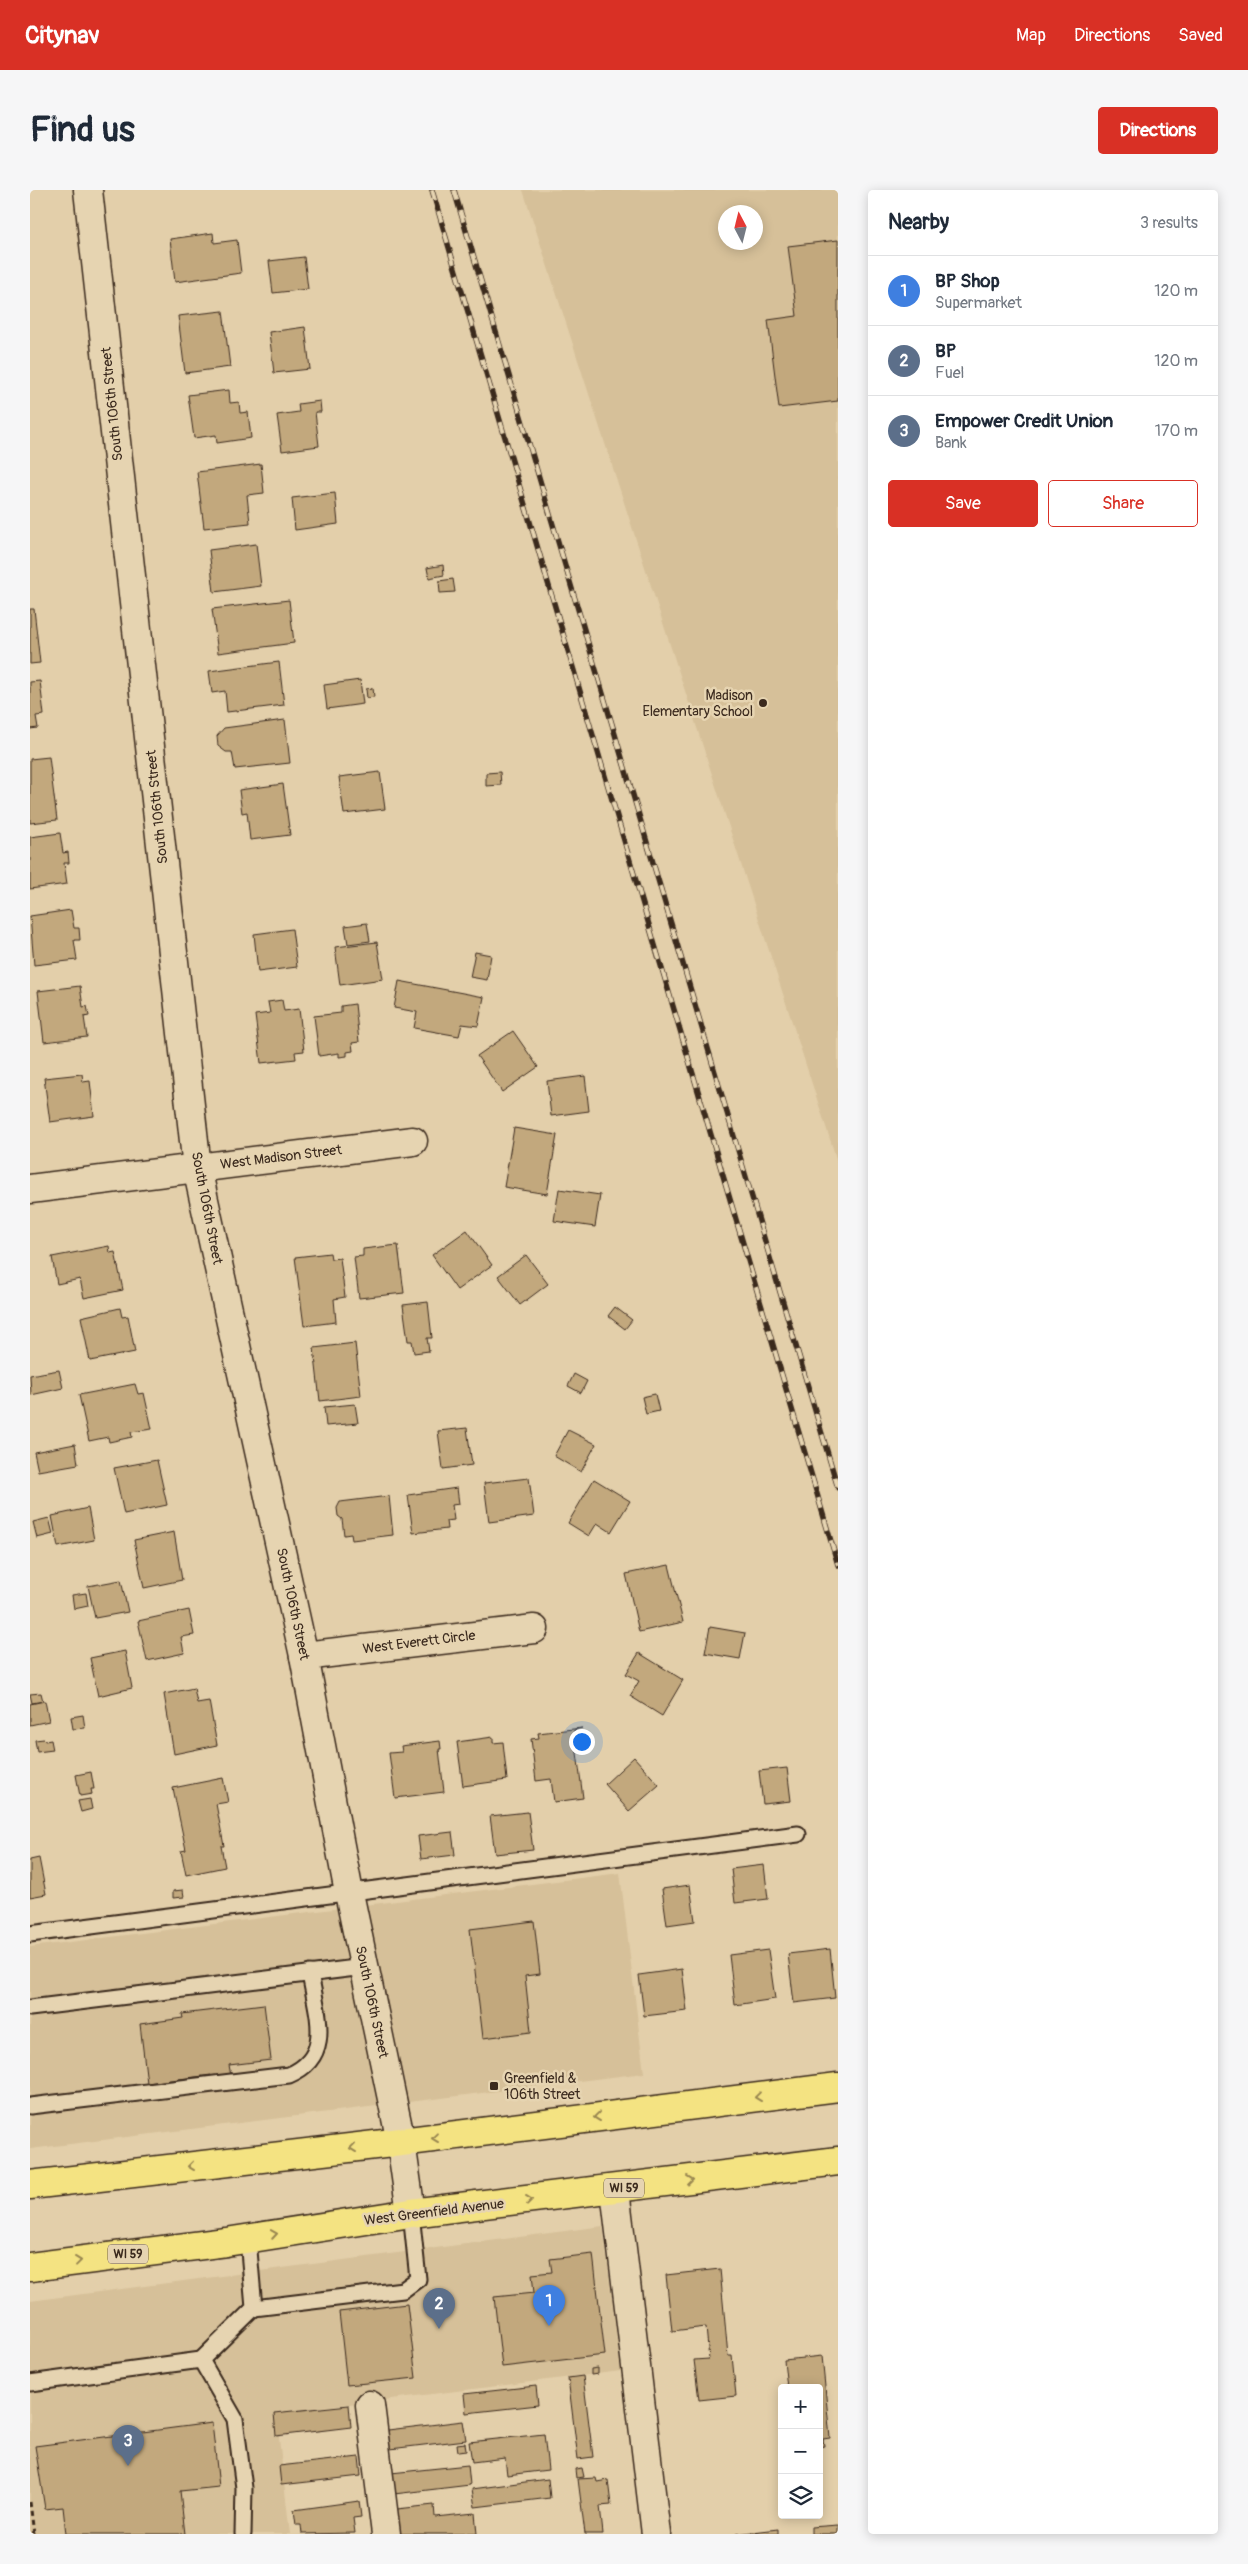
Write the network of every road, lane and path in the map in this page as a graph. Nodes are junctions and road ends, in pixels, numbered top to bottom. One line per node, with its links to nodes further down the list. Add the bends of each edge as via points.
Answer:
1 (88, 190): 3 (street, South 106th Street)
2 (413, 1140): 3 (street, West Madison Street)
3 (197, 1168): 4 (street, West Madison Street); 6 (street, South 106th Street)
4 (30, 1189)
5 (534, 1629): 6 (street, West Everett Circle)
6 (304, 1656): 8 (street, South 106th Street)
7 (798, 1834): 8 (lane)
8 (349, 1892): 9 (lane); 10 (street, South 106th Street)
9 (30, 1934)
10 (364, 1967): 11 (lane); 15 (street, South 106th Street)
11 (310, 1973): 12 (lane); 14 (lane, via 320,2039 317,2052 303,2069 289,2075)
12 (30, 2008)
13 (838, 2087): 15 (main road, one-way to 15)
14 (30, 2106)
15 (401, 2142): 17 (main road, one-way to 17); 19 (street, South 106th Street)
16 (838, 2161): 18 (main road, West Greenfield Avenue / WI 59, one-way to 16)
17 (30, 2185)
18 (615, 2190): 19 (main road, West Greenfield Avenue / WI 59, one-way to 18); 30 (street)
19 (411, 2214): 20 (main road, West Greenfield Avenue / WI 59, one-way to 19); 22 (lane, via 418,2279 403,2290)
20 (248, 2239): 21 (main road, West Greenfield Avenue / WI 59, one-way to 20); 22 (lane)
21 (30, 2267)
22 (254, 2308): 23 (lane)
23 (201, 2360): 24 (lane); 28 (lane, via 235,2419 244,2488)
24 (30, 2383)
25 (370, 2405): 29 (street)
26 (30, 2502): 27 (path)
27 (34, 2534)
28 (243, 2534)
29 (386, 2534)
30 (656, 2534)

